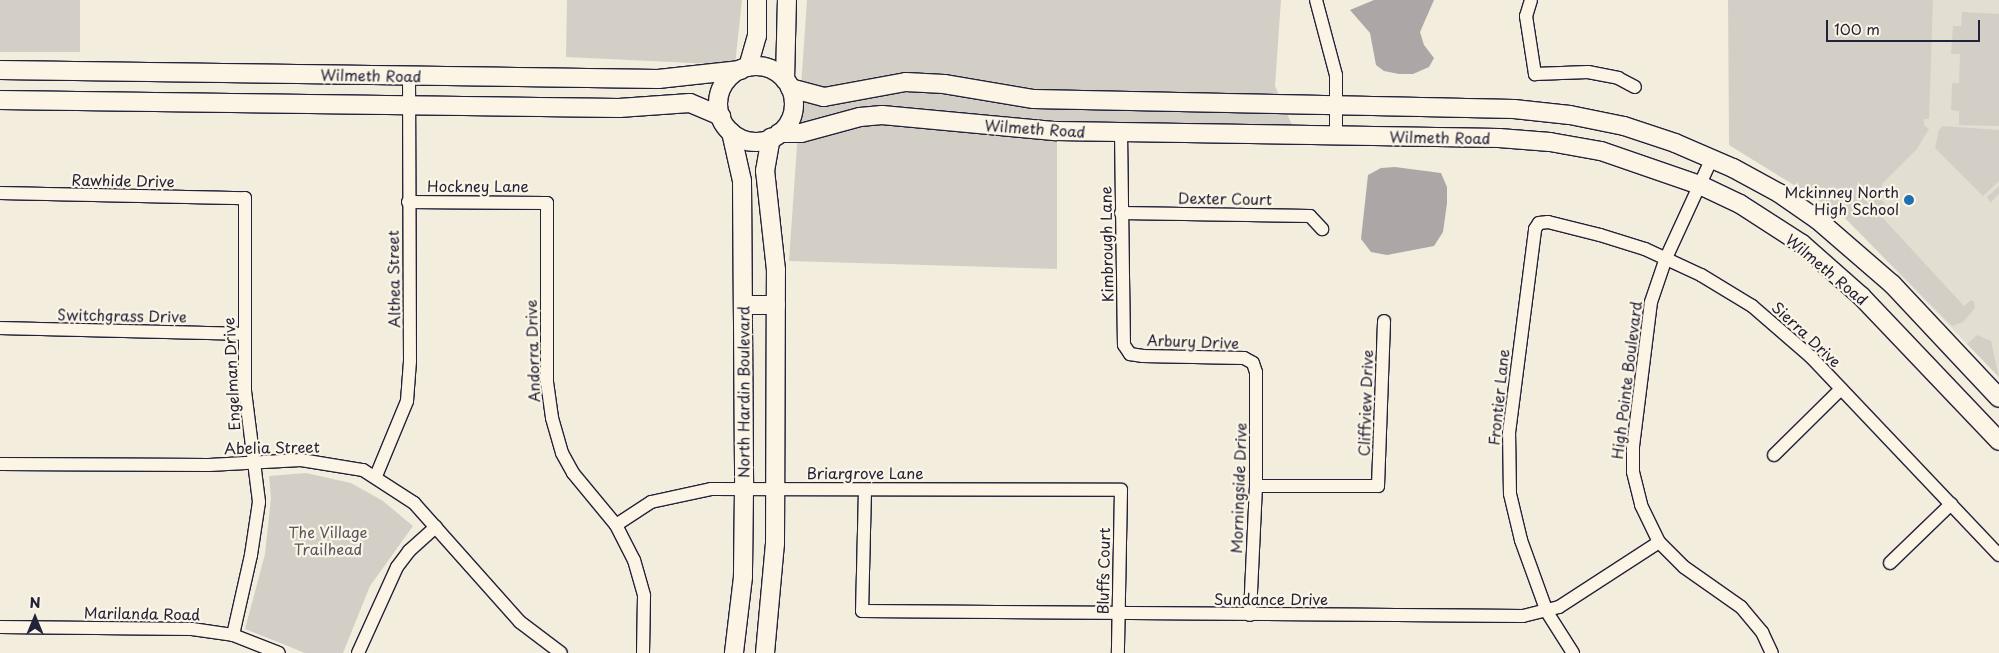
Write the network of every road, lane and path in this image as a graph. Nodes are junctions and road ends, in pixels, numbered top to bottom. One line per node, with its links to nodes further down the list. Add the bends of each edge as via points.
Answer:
1 (757, 0): 5 (main road, via 757,36)
2 (787, 0): 8 (main road)
3 (1316, 0): 12 (street, via 1334,66)
4 (1531, 0): 9 (street, via 1526,16 1535,74 1588,72 1618,78)
5 (744, 68): 7 (main road, Wilmeth Road, via 658,79); 8 (main road, via 767,68); 13 (main road, via 730,76 721,89)
6 (0, 70): 7 (main road, Wilmeth Road)
7 (409, 75): 11 (street, Althea Street)
8 (788, 84): 12 (main road, Wilmeth Road, via 824,97 906,82 944,84 1034,99); 16 (main road, via 793,111)
9 (1635, 87)
10 (0, 100): 11 (main road, Wilmeth Road)
11 (409, 105): 13 (main road, Wilmeth Road, via 619,108 690,103); 22 (street, Althea Street)
12 (1336, 105): 17 (street); 18 (main road, Wilmeth Road, via 1552,112 1624,126)
13 (720, 116): 14 (main road)
14 (731, 132): 16 (main road, via 753,142); 28 (main road, North Hardin Boulevard, via 742,181)
15 (1121, 132): 16 (main road, Wilmeth Road, via 1018,129 882,115); 17 (main road, Wilmeth Road); 24 (street, Kimbrough Lane)
16 (775, 136): 29 (main road, via 765,171 775,237)
17 (1336, 136): 19 (main road, Wilmeth Road, via 1499,138 1550,142 1627,158)
18 (1712, 158): 19 (street, High Pointe Boulevard); 33 (main road, Wilmeth Road, via 1779,193 1835,233 1892,284)
19 (1700, 185): 27 (street, High Pointe Boulevard); 36 (main road, Wilmeth Road, via 1762,217 1820,259)
20 (0, 193): 21 (street, Rawhide Drive)
21 (245, 198): 32 (street, Engelman Drive)
22 (408, 202): 23 (street, Hockney Lane); 43 (street, Althea Street, via 410,361 407,401)
23 (547, 203): 50 (street, Andorra Drive, via 547,382 552,418 562,453 573,473)
24 (1122, 213): 26 (street, Dexter Court, via 1310,216); 34 (street, Kimbrough Lane, via 1124,346)
25 (1539, 223): 27 (street, Sierra Drive, via 1548,222 1608,237); 55 (street, Frontier Lane, via 1535,229 1509,433 1510,494 1521,540)
26 (1322, 229)
27 (1666, 258): 37 (street, Sierra Drive, via 1718,283 1752,306); 52 (street, High Pointe Boulevard, via 1648,313 1632,462 1640,505)
28 (743, 305): 29 (main road); 45 (main road, North Hardin Boulevard)
29 (776, 305): 46 (main road)
30 (1384, 321): 44 (street, Cliffview Drive, via 1378,486)
31 (0, 328): 32 (street, Switchgrass Drive)
32 (243, 334): 41 (street, Engelman Drive, via 245,391)
33 (1948, 345): 36 (main road); 38 (main road, Wilmeth Road)
34 (1130, 354): 35 (street, Arbury Drive, via 1244,358)
35 (1254, 363): 44 (street, Morningside Drive)
36 (1927, 365): 39 (main road, Wilmeth Road)
37 (1841, 389): 40 (street); 49 (street, Sierra Drive)
38 (1999, 398)
39 (1999, 441)
40 (1774, 455)
41 (255, 462): 42 (street, Abelia Street, via 163,466); 43 (street, Abelia Street, via 329,462); 59 (street, Engelman Drive, via 259,502 251,554)
42 (0, 464)
43 (376, 476): 51 (street, Abelia Street, via 414,503)
44 (1256, 486): 57 (street, Morningside Drive)
45 (744, 489): 46 (street, Briargrove Lane); 50 (street, Briargrove Lane, via 711,488 682,493 652,502); 64 (main road, North Hardin Boulevard, via 743,577)
46 (775, 489): 47 (street, Briargrove Lane); 65 (main road, via 773,589)
47 (865, 490): 48 (street, Briargrove Lane); 56 (street, Sundance Drive, via 862,611)
48 (1121, 490): 56 (street, Bluffs Court)
49 (1951, 504): 53 (street, Sierra Drive); 54 (street)
50 (616, 525): 63 (street, Andorra Drive, via 634,560 644,596)
51 (436, 527): 61 (street, via 409,551 397,567); 62 (street, Abelia Street, via 520,622)
52 (1659, 542): 55 (street, Sundance Drive, via 1579,596); 68 (street, High Pointe Boulevard, via 1684,567 1741,607 1762,632)
53 (1999, 555)
54 (1890, 562)
55 (1547, 612): 57 (street, Sundance Drive, via 1506,617); 67 (street, Frontier Lane)
56 (1119, 614): 57 (street, Sundance Drive); 66 (street, Bluffs Court)
57 (1250, 615)
58 (0, 627): 59 (street, Marilanda Road, via 192,629)
59 (232, 634): 60 (street, Marilanda Road)
60 (279, 653)
61 (358, 653)
62 (560, 653)
63 (643, 653)
64 (734, 653)
65 (765, 653)
66 (1118, 653)
67 (1573, 653)
68 (1772, 653)

